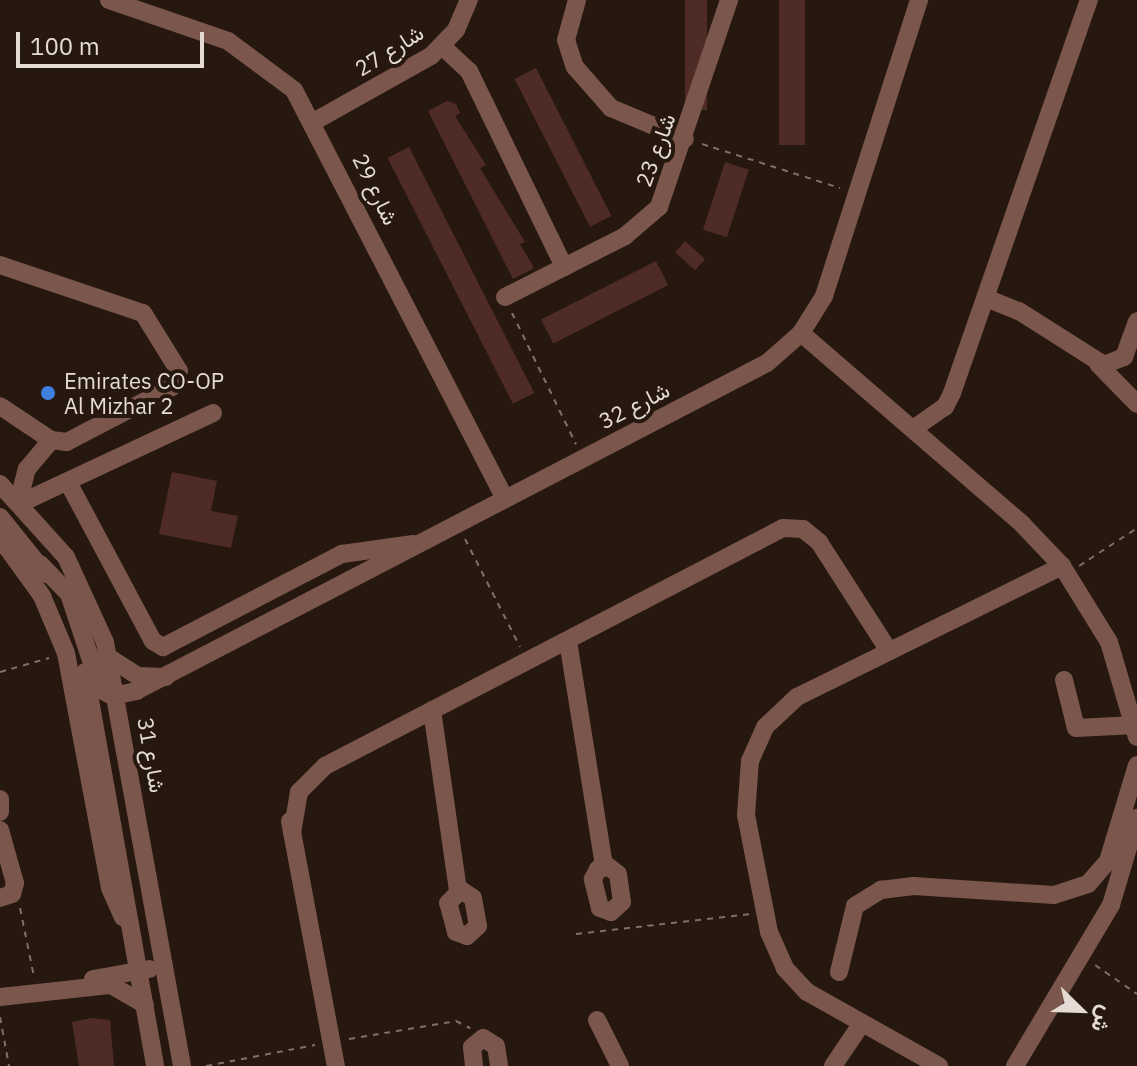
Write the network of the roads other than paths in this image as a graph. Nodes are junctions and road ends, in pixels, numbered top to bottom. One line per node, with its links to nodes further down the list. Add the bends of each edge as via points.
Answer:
1 (109, 0): 7 (street, شارع 29)
2 (469, 0): 8 (street, شارع 27)
3 (577, 0): 10 (street, via 566,40 575,67 611,108)
4 (729, 0): 10 (street, شارع 23)
5 (919, 0): 16 (street, شارع 32, via 824,296)
6 (1089, 0): 14 (street)
7 (149, 6): 9 (street, شارع 29, via 257,57 283,78)
8 (442, 46): 9 (street, شارع 27); 12 (street, via 469,71)
9 (315, 121): 27 (street, شارع 29)
10 (685, 139): 12 (street, شارع 23, via 665,197 650,216)
11 (0, 265): 22 (street, via 143,313 179,371 172,387 67,442)
12 (564, 267): 13 (street, شارع 23)
13 (505, 297)
14 (986, 298): 17 (street, via 1019,311); 21 (street, via 945,406)
15 (1137, 321): 17 (street, via 1121,360)
16 (801, 333): 21 (street); 27 (street, شارع 32, via 767,363)
17 (1098, 364): 18 (street)
18 (1137, 404)
19 (0, 406): 22 (street)
20 (213, 413): 25 (street)
21 (918, 434): 34 (street)
22 (51, 440): 23 (street)
23 (27, 469): 24 (street); 28 (street)
24 (0, 482): 28 (street, شارع 31)
25 (69, 484): 26 (street); 32 (street, via 153,641 163,647 342,554)
26 (49, 494): 28 (street); 30 (street)
27 (505, 499): 32 (street, شارع 32)
28 (20, 502): 30 (street, شارع 31)
29 (0, 517): 33 (street)
30 (38, 520): 37 (street, شارع 31, via 78,577)
31 (0, 538): 53 (street, via 42,596 66,653 110,888)
32 (418, 544): 38 (street, شارع 32)
33 (40, 564): 40 (street, via 69,594 101,690); 53 (street, via 71,625 84,668)
34 (1061, 564): 36 (street); 41 (street, via 1099,623)
35 (561, 644): 36 (street, via 783,528 798,528 828,555); 42 (street); 50 (street)
36 (889, 651): 60 (street, via 787,704 759,736 745,803 764,913 791,976)
37 (110, 658): 38 (street, via 138,676); 40 (street, شارع 31)
38 (169, 677): 40 (street, شارع 32); 43 (street, via 135,702)
39 (1064, 680): 44 (street, via 1076,728)
40 (117, 696): 43 (street, شارع 31)
41 (1133, 697): 44 (street)
42 (424, 714): 51 (street); 65 (street, via 333,761 299,792 292,833)
43 (123, 729): 61 (street, شارع 31)
44 (1136, 731)
45 (1137, 765): 55 (street, via 1108,861 1088,884 1054,895 914,886 881,890 855,906)
46 (0, 799): 47 (street)
47 (0, 812)
48 (0, 830): 52 (street, via 10,867)
49 (1136, 832): 70 (street, via 1084,957)
50 (604, 866)
51 (458, 890)
52 (4, 894)
53 (131, 927): 54 (street)
54 (138, 966): 56 (street); 58 (street); 61 (street, via 155,976)
55 (839, 972)
56 (79, 985): 57 (street); 58 (street, via 117,985)
57 (0, 997)
58 (145, 1005): 63 (street)
59 (597, 1020): 68 (street)
60 (862, 1023): 62 (street); 69 (street)
61 (177, 1041): 64 (street, شارع 31)
62 (935, 1065)
63 (155, 1066)
64 (182, 1066)
65 (336, 1066)
66 (474, 1066): 67 (street, via 472,1047 483,1038 496,1046)
67 (499, 1066)
68 (620, 1066)
69 (833, 1066)
70 (1015, 1066)

